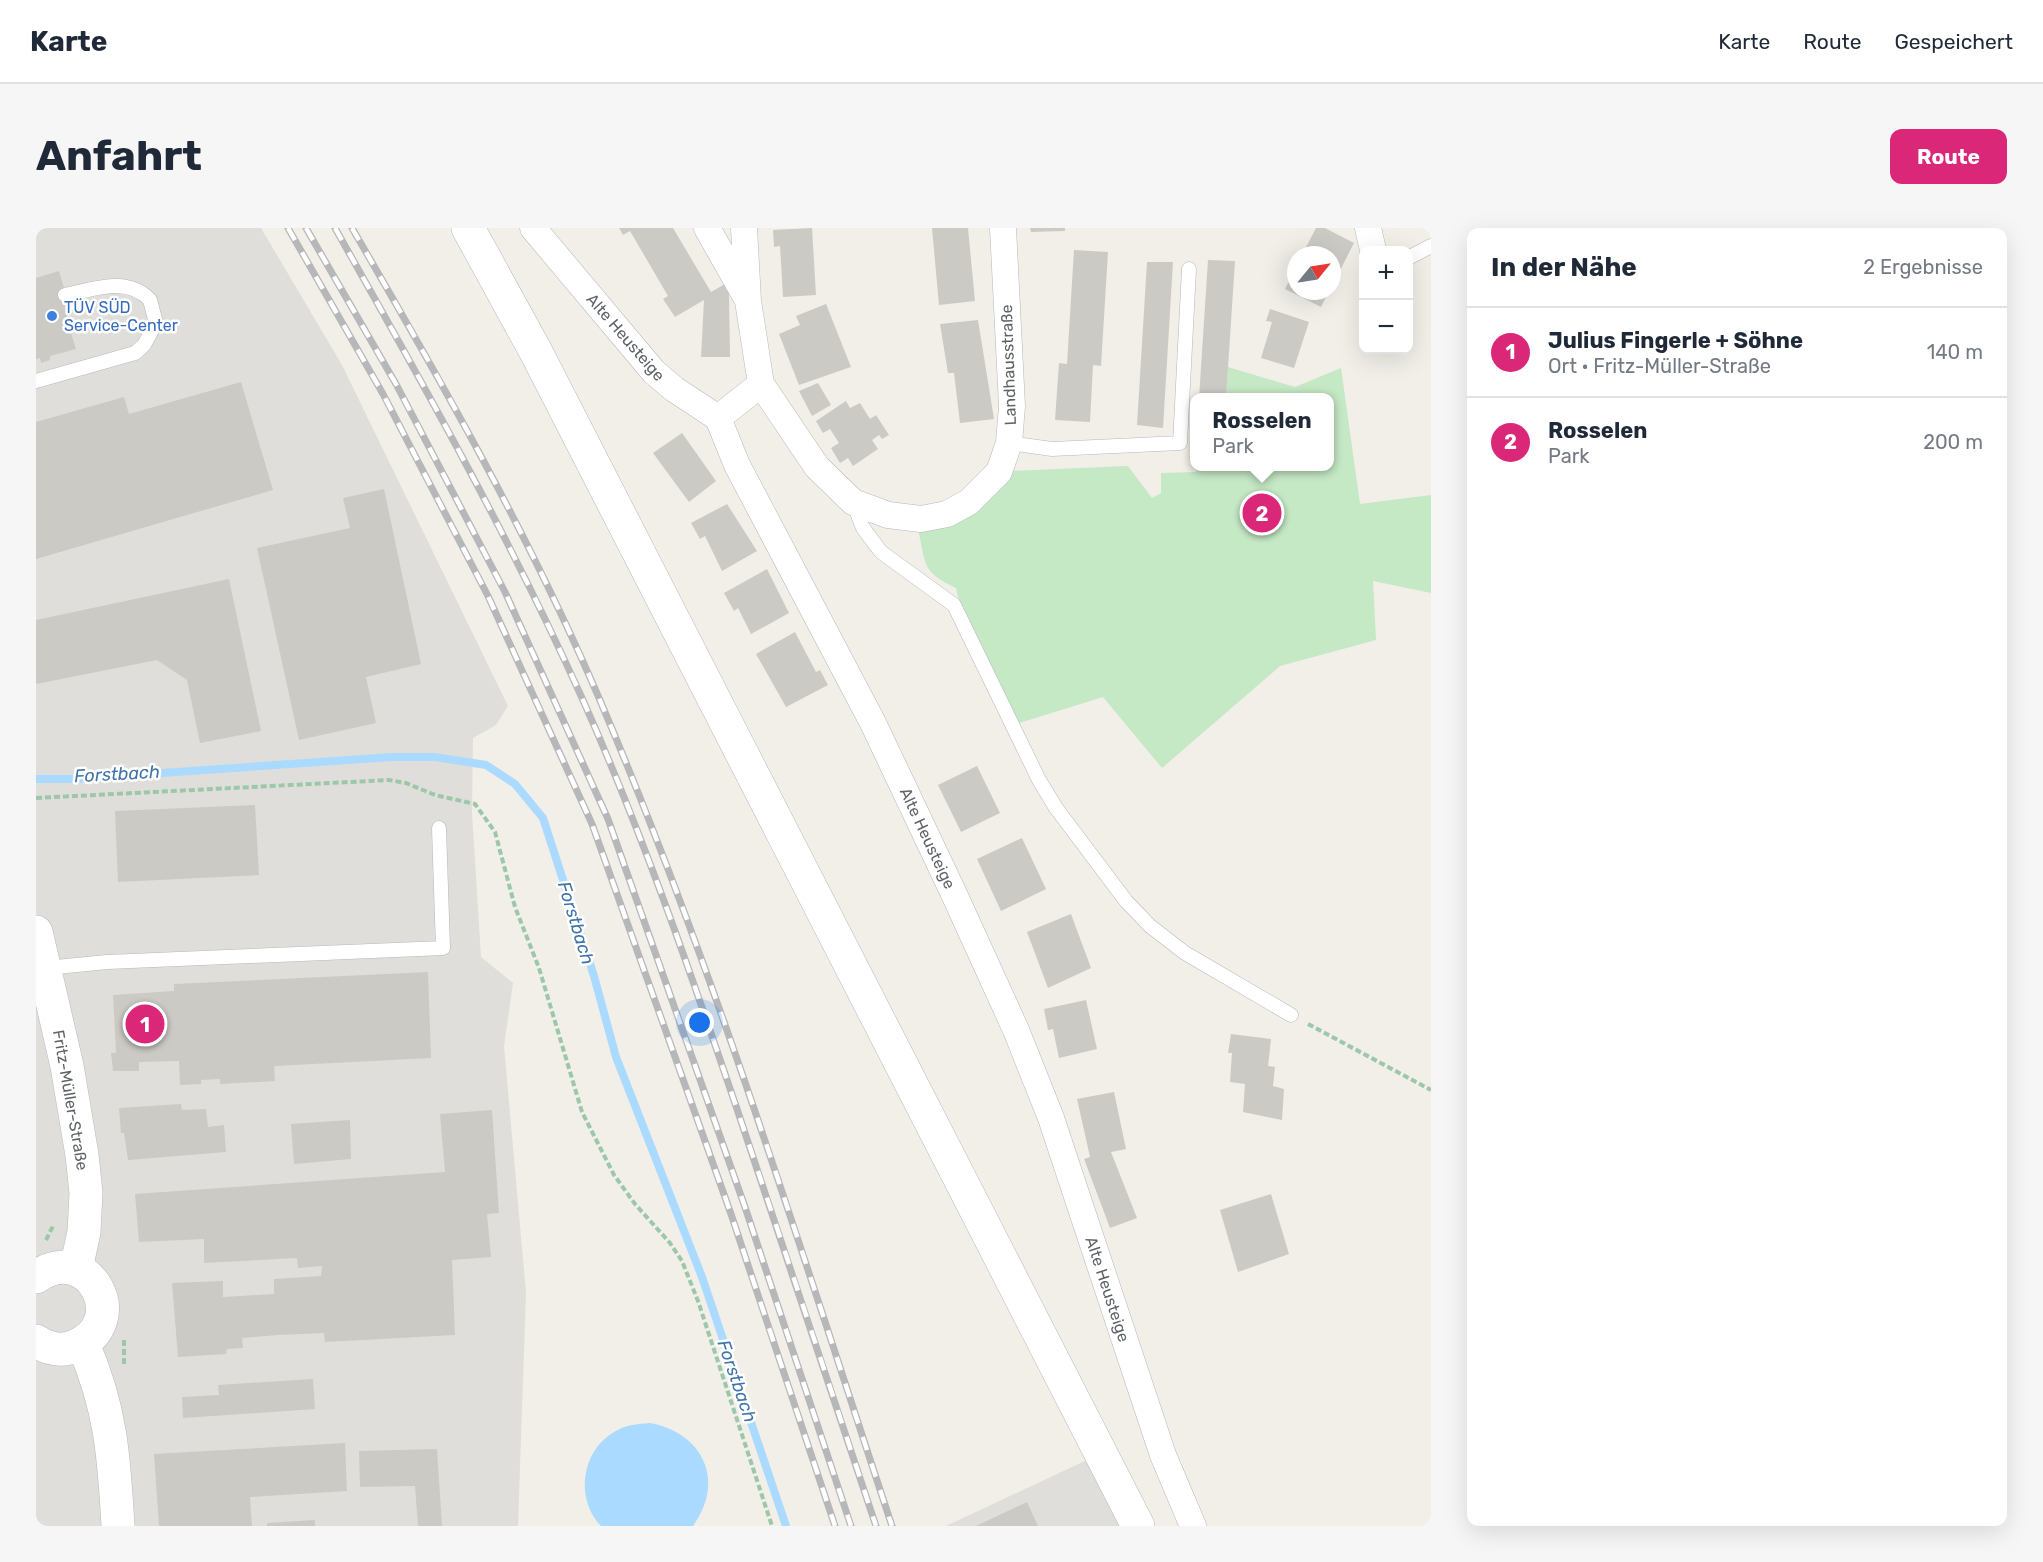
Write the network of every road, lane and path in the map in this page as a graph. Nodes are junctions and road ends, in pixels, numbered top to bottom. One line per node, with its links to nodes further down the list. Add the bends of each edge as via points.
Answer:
1 (468, 228): 30 (main road, via 526,333)
2 (533, 228): 15 (street, Alte Heusteige, via 654,372)
3 (706, 228): 12 (street)
4 (744, 228): 12 (street, Landhausstraße)
5 (1003, 228): 16 (street, Landhausstraße, via 1012,406)
6 (1368, 228): 7 (street)
7 (1372, 246)
8 (1431, 246): 9 (lane)
9 (1413, 255)
10 (1189, 269): 16 (lane, via 1180,442 1052,449)
11 (65, 295): 13 (lane, via 110,286 131,287 150,300 156,323 152,334 135,353)
12 (748, 301): 14 (street, Landhausstraße)
13 (36, 381)
14 (761, 384): 15 (street); 17 (street, Landhausstraße, via 817,467)
15 (718, 418): 31 (street, Alte Heusteige, via 737,465 873,723 1016,1030 1062,1151 1163,1455)
16 (1009, 443): 17 (street, Landhausstraße, via 999,472 991,482 969,502 947,514 905,518)
17 (853, 502): 22 (lane, via 863,528 881,552 954,605 1039,780 1126,901 1185,953)
18 (36, 798): 29 (path, via 397,781 479,806 499,841 515,907 539,968 582,1112 614,1175 682,1261)
19 (439, 828): 21 (lane, via 443,948 119,961)
20 (36, 932): 21 (main road, Fritz-Müller-Straße)
21 (46, 968): 24 (main road, Fritz-Müller-Straße, via 67,1066 86,1193 84,1232)
22 (1291, 1015): 23 (path)
23 (1431, 1090)
24 (76, 1269): 25 (main road, via 51,1269); 27 (main road, via 96,1286 103,1312 100,1326)
25 (36, 1277)
26 (36, 1341): 27 (main road, via 59,1350)
27 (83, 1344): 28 (main road, via 105,1402 110,1428)
28 (118, 1526)
29 (772, 1526)
30 (1138, 1526)
31 (1193, 1526)

